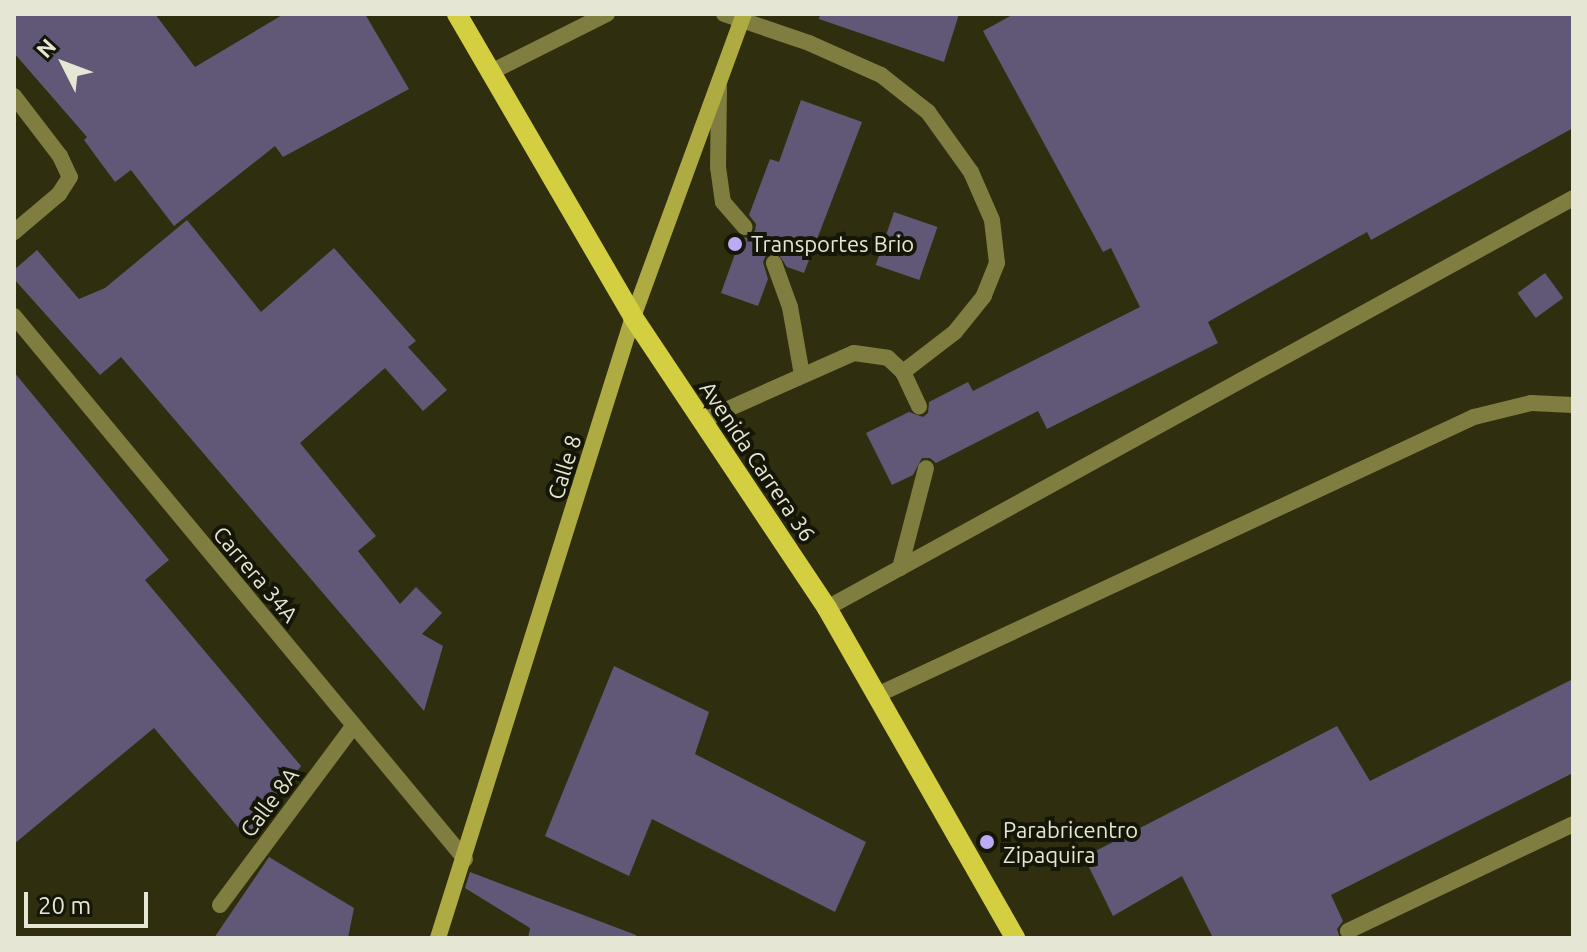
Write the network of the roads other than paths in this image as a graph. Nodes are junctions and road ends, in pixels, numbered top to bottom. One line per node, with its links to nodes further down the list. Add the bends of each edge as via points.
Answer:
1 (457, 14): 5 (main road, Avenida Carrera 36)
2 (607, 14): 5 (street)
3 (724, 14): 4 (street)
4 (743, 17): 6 (main road, Calle 8); 14 (street, via 881,75 928,112 971,172 992,220 997,263 984,296 955,332)
5 (489, 73): 13 (main road, Avenida Carrera 36)
6 (719, 86): 9 (street, via 723,202); 13 (main road, Calle 8)
7 (14, 96): 10 (street, via 70,177 59,194)
8 (1573, 198): 20 (street)
9 (745, 227)
10 (14, 232)
11 (774, 263): 15 (street, via 790,307)
12 (14, 316): 23 (street, Carrera 34A)
13 (633, 317): 18 (main road, Avenida Carrera 36); 25 (main road, Calle 8)
14 (903, 372): 15 (street, via 888,358 854,353); 17 (street)
15 (802, 375): 18 (street)
16 (1573, 405): 22 (street, via 1531,403 1474,417)
17 (919, 407)
18 (701, 421): 21 (main road, Avenida Carrera 36)
19 (926, 468): 20 (street)
20 (900, 568): 21 (street)
21 (827, 608): 22 (main road, Avenida Carrera 36)
22 (877, 695): 29 (main road, Avenida Carrera 36)
23 (354, 725): 25 (street, Carrera 34A); 26 (street, Calle 8A)
24 (1573, 824): 27 (street)
25 (465, 859): 28 (main road, Calle 8)
26 (220, 905)
27 (1348, 931)
28 (438, 938)
29 (1015, 938)

